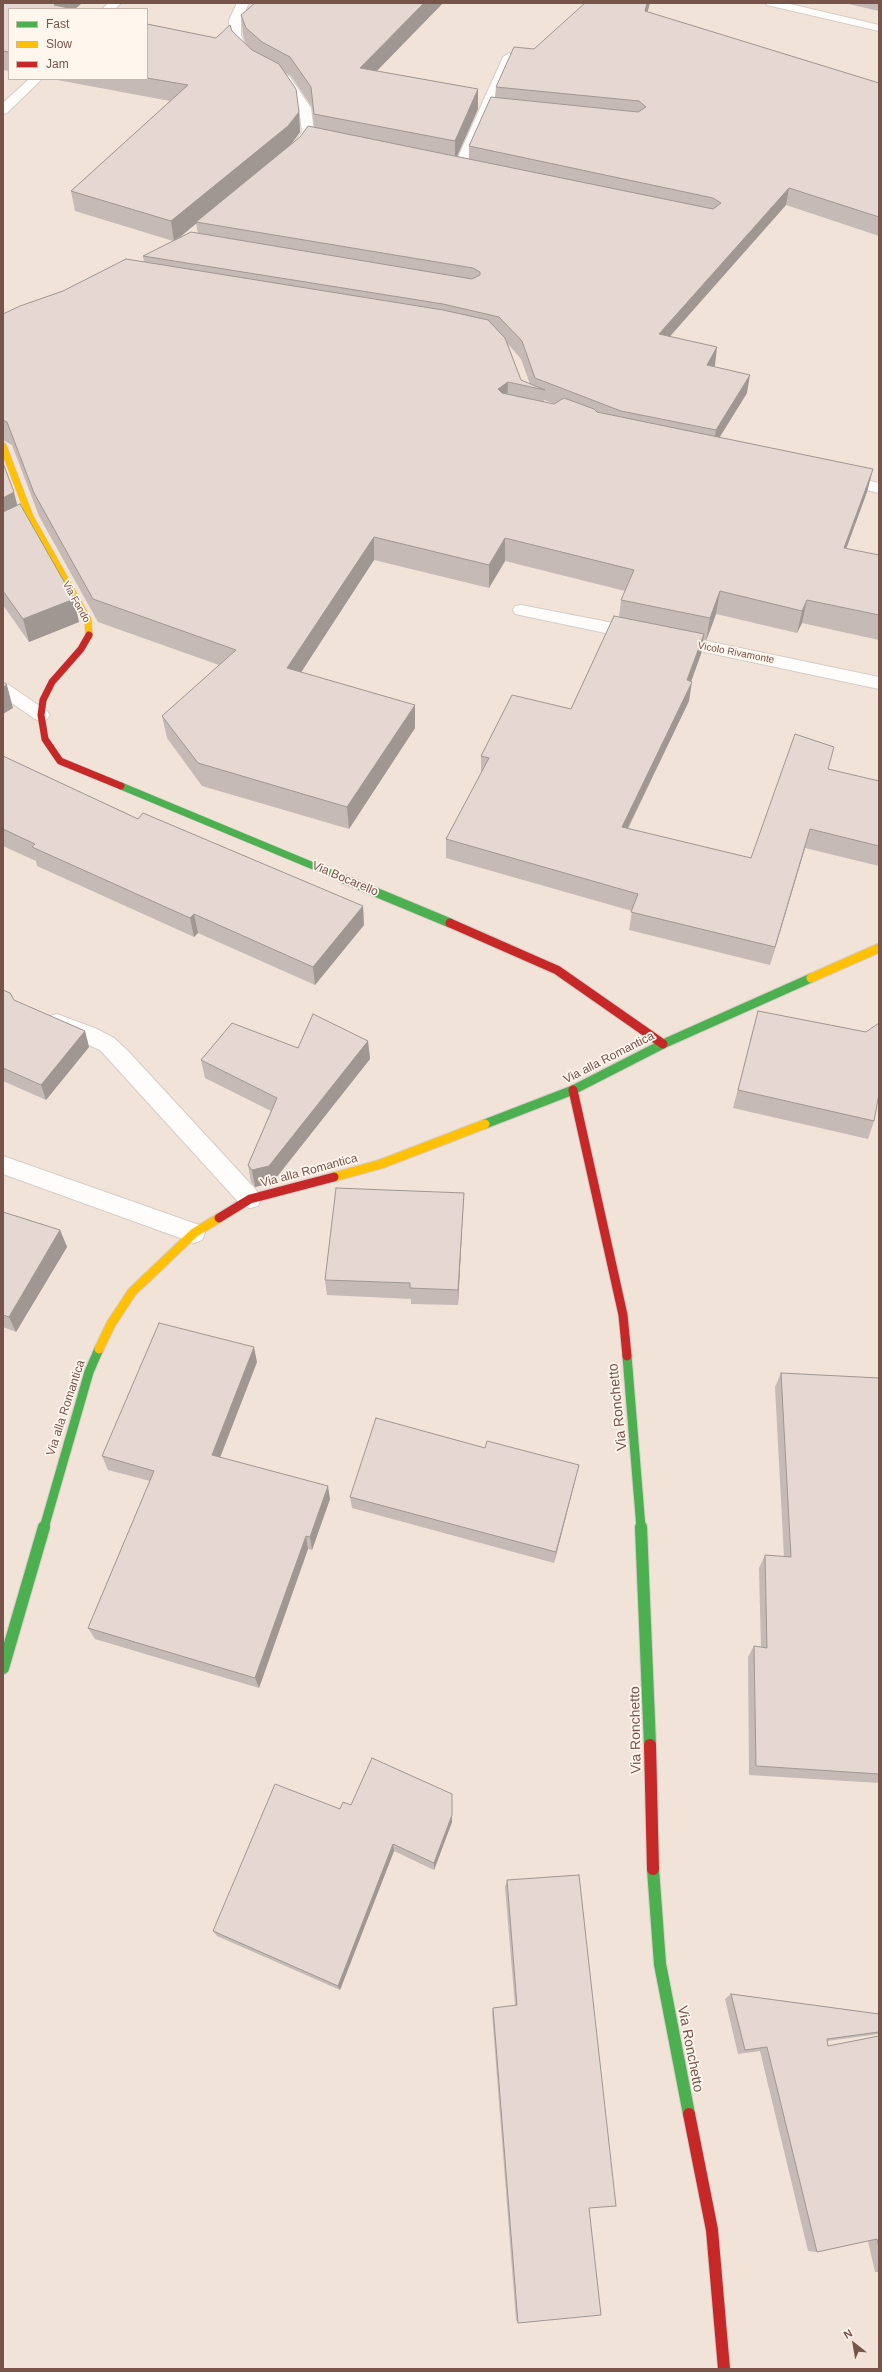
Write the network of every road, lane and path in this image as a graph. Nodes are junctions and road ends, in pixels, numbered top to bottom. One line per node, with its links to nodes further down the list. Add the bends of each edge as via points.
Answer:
1 (243, 3): 9 (street, via 235,20 235,35 241,50 259,66 286,80 298,96 305,108 308,121 308,132)
2 (771, 3): 3 (street)
3 (879, 28)
4 (509, 57): 6 (street)
5 (35, 80): 7 (street)
6 (486, 108): 8 (street); 13 (street)
7 (3, 110)
8 (501, 110)
9 (305, 137): 10 (street); 11 (street, via 296,150)
10 (320, 140)
11 (286, 158)
12 (444, 164): 13 (street)
13 (459, 168): 14 (street)
14 (475, 171)
15 (3, 446): 19 (street, Via Fondo, via 24,521 88,620 90,629 81,649)
16 (824, 476): 17 (street)
17 (879, 488)
18 (521, 610): 20 (street, Vicolo Rivamonte)
19 (52, 682): 22 (street, Via Bocarello, via 43,700)
20 (879, 683)
21 (3, 689): 22 (street)
22 (41, 715): 25 (street, Via Bocarello, via 45,739 60,761 524,954 557,970)
23 (879, 948): 25 (street, Via alla Romantica)
24 (41, 1015): 28 (street, via 107,1044)
25 (663, 1044): 26 (street, Via alla Romantica)
26 (572, 1090): 28 (street, Via alla Romantica, via 381,1164); 31 (street, Via Ronchetto, via 623,1315 640,1492 649,1695 653,1875 660,1964 712,2230)
27 (3, 1165): 29 (street)
28 (250, 1199): 29 (street, Via alla Romantica)
29 (194, 1233): 30 (street, Via alla Romantica, via 132,1292 111,1324 89,1372)
30 (3, 1668)
31 (724, 2369)

